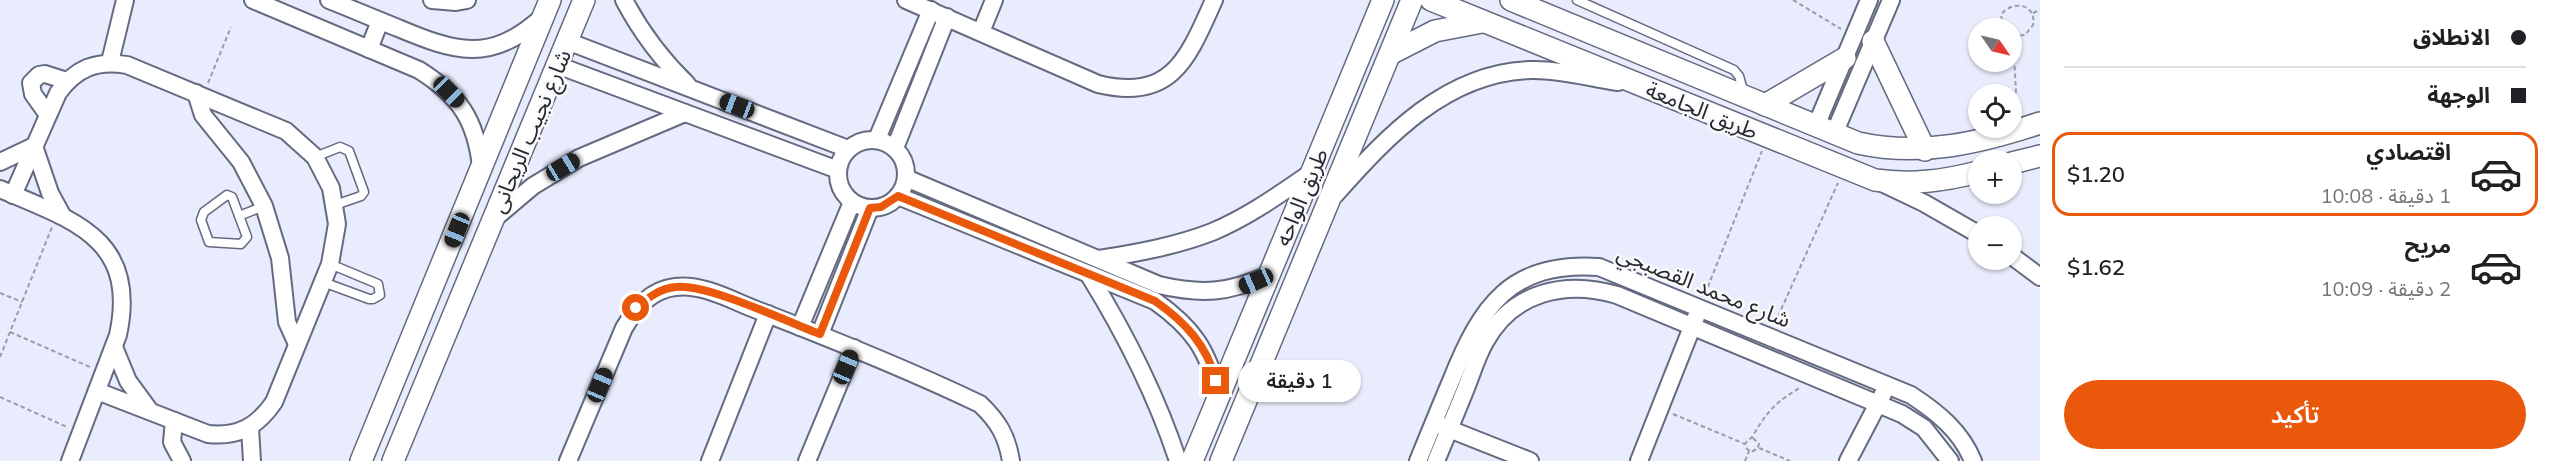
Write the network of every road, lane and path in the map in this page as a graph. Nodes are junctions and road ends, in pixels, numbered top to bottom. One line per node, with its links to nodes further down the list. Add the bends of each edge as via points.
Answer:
1 (125, 0): 37 (street)
2 (253, 0): 34 (street)
3 (329, 0): 26 (street)
4 (432, 0): 5 (street)
5 (467, 0)
6 (584, 0): 33 (street, شارع نجيب الريحانى)
7 (624, 0): 41 (street, via 663,60)
8 (906, 0): 21 (street)
9 (994, 0): 30 (street)
10 (1214, 0): 30 (street, via 1181,65 1164,79 1143,88 1120,89 1098,84)
11 (1383, 0): 63 (street, طريق الواحه)
12 (1412, 0): 35 (street, طريق الواحه)
13 (1431, 0): 27 (street, طريق الجامعة)
14 (1511, 0): 18 (street, طريق الجامعة)
15 (1577, 0): 43 (lane, via 1734,70)
16 (1792, 0): 32 (path)
17 (1891, 0): 28 (street)
18 (1534, 4): 43 (street, طريق الجامعة)
19 (1867, 6): 28 (street); 32 (street)
20 (547, 8): 26 (street, via 525,33 480,50 433,43); 61 (street, شارع نجيب الريحانى)
21 (931, 10): 24 (street); 51 (street)
22 (2040, 10): 23 (path)
23 (2033, 13): 25 (path, via 2022,3 2012,3); 31 (path, via 2030,31)
24 (947, 17): 30 (street); 53 (street)
25 (2001, 18)
26 (380, 21): 34 (street)
27 (1484, 21): 35 (street, via 1435,31); 40 (street, طريق الجامعة)
28 (1882, 21): 32 (street)
29 (231, 27): 42 (path)
30 (981, 32)
31 (2022, 35)
32 (1863, 39): 36 (street); 48 (street); 55 (street)
33 (567, 42): 38 (street, شارع نجيب الريحانى); 41 (street)
34 (369, 49): 61 (street, via 419,70 458,100 479,145)
35 (1390, 54): 70 (street, طريق الواحه)
36 (1845, 58): 43 (street); 48 (street)
37 (110, 62): 39 (street, via 86,67); 42 (street)
38 (557, 65): 44 (street); 76 (street, شارع نجيب الريحانى)
39 (66, 81): 45 (street); 45 (street, via 45,74 32,83 33,94)
40 (1640, 85): 49 (street, طريق الجامعة); 70 (street, via 1534,70 1502,72 1471,82 1413,116 1386,139)
41 (692, 89): 54 (street)
42 (200, 94): 57 (street, via 286,131); 72 (street, via 204,114 241,162)
43 (1755, 101): 48 (street, طريق الجامعة)
44 (685, 113): 62 (street); 76 (street, via 579,158 533,186)
45 (48, 115): 52 (street)
46 (2040, 123): 47 (street, طريق الجامعة)
47 (2022, 129)
48 (1825, 130): 55 (street, طريق الجامعة, via 1880,148)
49 (1768, 137): 60 (street, طريق الجامعة); 89 (path)
50 (1987, 138): 55 (street, طريق الجامعة)
51 (877, 139): 53 (street); 54 (street)
52 (34, 146): 59 (street); 67 (street); 74 (street)
53 (895, 148): 65 (street, via 902,156)
54 (848, 149): 62 (street)
55 (1925, 150)
56 (2040, 156): 58 (street)
57 (315, 157): 71 (street, via 332,188); 71 (lane, via 340,147 349,151 364,192)
58 (2022, 160)
59 (0, 162)
60 (1844, 168): 66 (street, طريق الجامعة); 95 (path)
61 (482, 170): 85 (street, شارع نجيب الريحانى)
62 (838, 170): 69 (street, via 841,188)
63 (1312, 172): 78 (street, via 1264,206 1212,232 1156,249); 82 (street, طريق الواحه)
64 (1968, 174): 66 (street, طريق الجامعة, via 1914,184)
65 (906, 178): 68 (street); 78 (street)
66 (1875, 180): 77 (street)
67 (6, 192): 74 (street)
68 (898, 196): 73 (street, via 881,207); 81 (street)
69 (852, 201): 73 (street); 92 (street)
70 (1328, 202): 128 (street, طريق الواحه)
71 (336, 205): 79 (street)
72 (264, 206): 75 (lane); 96 (street, via 280,258 287,322)
73 (870, 208): 94 (street)
74 (60, 214): 88 (path); 97 (street, via 96,238 118,274 123,314)
75 (239, 216): 75 (lane, via 247,237 243,243 215,244 207,240 201,218 204,212 227,195 232,197)
76 (492, 221): 87 (street, شارع نجيب الريحانى)
77 (1968, 228)
78 (1099, 259): 82 (street, via 1159,285 1187,292 1243,287)
79 (330, 264): 84 (street); 84 (lane, via 378,284 380,295 369,299)
80 (2022, 264): 83 (street)
81 (1089, 275): 104 (street, via 1155,301 1179,318 1199,341 1212,367); 126 (street, via 1145,373)
82 (1269, 275): 104 (street, طريق الواحه)
83 (2040, 277)
84 (323, 282): 96 (street)
85 (432, 291): 87 (street); 121 (street, شارع نجيب الريحانى)
86 (0, 293): 88 (path)
87 (459, 301): 117 (street, شارع نجيب الريحانى)
88 (22, 302): 93 (path)
89 (1700, 308): 91 (street); 95 (street, شارع محمد القصبجي); 110 (street, شارع محمد القصبجي, via 1599,267 1576,265 1532,275 1512,286 1480,318 1468,338)
90 (768, 314): 92 (street); 122 (street, via 698,288 675,287 653,294 636,308 624,327); 123 (street)
91 (1692, 326): 101 (street, شارع محمد القصبجي); 107 (street); 110 (street, شارع محمد القصبجي, via 1596,289 1574,287 1532,297 1498,323 1485,341)
92 (800, 327): 94 (street)
93 (10, 332): 99 (path); 100 (path)
94 (820, 334): 98 (street)
95 (1769, 336): 102 (street, شارع محمد القصبجي)
96 (297, 344): 111 (street, via 274,402)
97 (114, 347): 100 (street); 108 (street, via 129,381)
98 (854, 348): 124 (street); 125 (street, via 980,404 997,420 1008,441)
99 (0, 357)
100 (104, 373): 103 (street)
101 (1817, 378): 106 (street, شارع محمد القصبجي); 113 (path, via 1773,406)
102 (1888, 385): 106 (street); 137 (street, شارع محمد القصبجي, via 1932,409 1962,440)
103 (97, 391): 108 (street); 112 (street)
104 (1219, 396): 127 (street, طريق الواحه)
105 (0, 397): 112 (path)
106 (1878, 403): 135 (street); 136 (street, شارع محمد القصبجي, via 1924,428)
107 (1659, 409): 114 (path); 132 (street)
108 (151, 412): 109 (street)
109 (174, 421): 111 (street, via 216,435); 119 (street, via 172,442)
110 (1441, 426): 129 (street, شارع محمد القصبجي); 130 (street, شارع محمد القصبجي); 131 (street)
111 (250, 428): 120 (street)
112 (81, 434): 118 (street)
113 (1753, 438): 114 (path); 115 (path)
114 (1745, 444): 116 (path)
115 (1758, 447): 116 (path); 134 (path)
116 (1749, 451): 133 (path)
117 (395, 459)
118 (70, 461)
119 (182, 461)
120 (252, 461)
121 (361, 461)
122 (568, 461)
123 (710, 461)
124 (807, 461)
125 (1011, 461)
126 (1178, 461)
127 (1192, 461)
128 (1221, 461)
129 (1418, 461)
130 (1436, 461)
131 (1530, 461)
132 (1639, 461)
133 (1745, 461)
134 (1790, 461)
135 (1848, 461)
136 (1950, 461)
137 (1973, 461)

